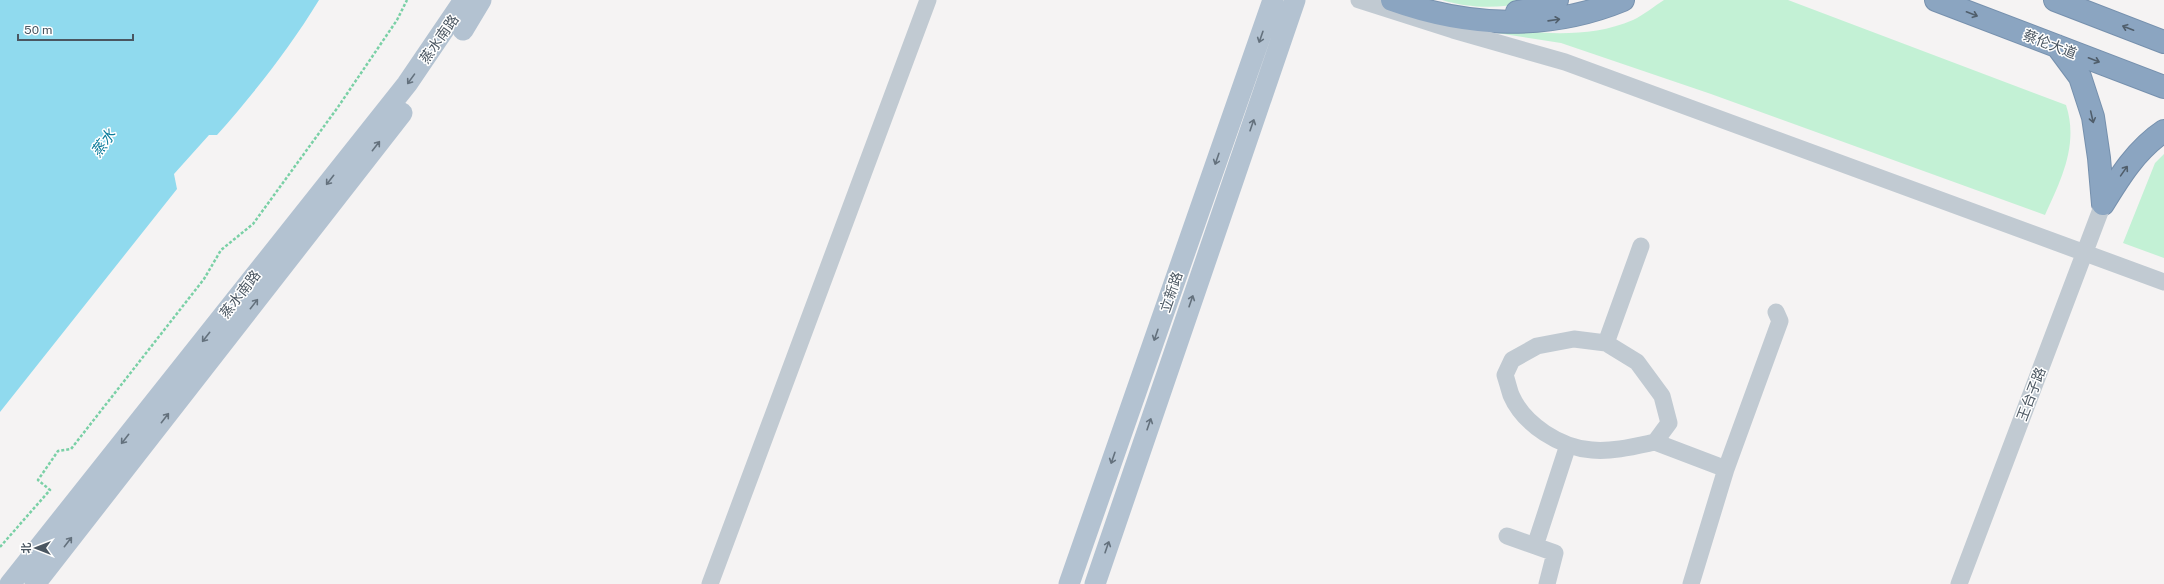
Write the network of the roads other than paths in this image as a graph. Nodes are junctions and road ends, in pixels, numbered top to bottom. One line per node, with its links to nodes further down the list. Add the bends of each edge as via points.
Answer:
1 (464, 0): 29 (main road, 蒸水南路, one-way to 29, via 407,84)
2 (481, 0): 30 (main road, 蒸水南路, one-way to 2, via 421,89)
3 (928, 0): 31 (street)
4 (1274, 0): 32 (main road, 立新路, one-way to 32)
5 (1295, 0): 28 (main road, 立新路, one-way to 5)
6 (1360, 0): 19 (street, via 1565,62)
7 (1392, 0): 10 (highway, one-way to 10, via 1465,18 1506,23 1555,20 1596,11)
8 (1415, 0): 9 (highway, via 1472,14 1506,14 1536,9)
9 (1557, 0)
10 (1623, 0)
11 (1936, 0): 14 (highway, 蔡伦大道, one-way to 14)
12 (2055, 0): 13 (highway, one-way to 12)
13 (2164, 42)
14 (2057, 46): 15 (highway, 蔡伦大道, one-way to 15); 17 (highway, one-way to 17, via 2080,77 2093,117)
15 (2164, 87)
16 (2164, 131): 17 (highway, one-way to 16, via 2125,168 2152,139)
17 (2103, 204): 19 (street, 王台子路)
18 (1641, 246): 22 (street)
19 (2084, 253): 20 (street); 35 (street, 王台子路)
20 (2164, 282)
21 (1776, 312): 25 (street, via 1780,321)
22 (1606, 343): 23 (street, via 1637,362 1662,396 1669,424); 24 (street, via 1574,339 1537,346 1512,360 1505,375 1512,396 1526,417 1545,433)
23 (1655, 442): 24 (street, via 1632,447 1592,450); 25 (street)
24 (1568, 445): 27 (street)
25 (1726, 469): 34 (street)
26 (1507, 536): 27 (street)
27 (1535, 546): 33 (street, via 1555,553)
28 (1099, 583)
29 (10, 584)
30 (35, 584)
31 (710, 584)
32 (1069, 584)
33 (1547, 584)
34 (1691, 584)
35 (1959, 584)

